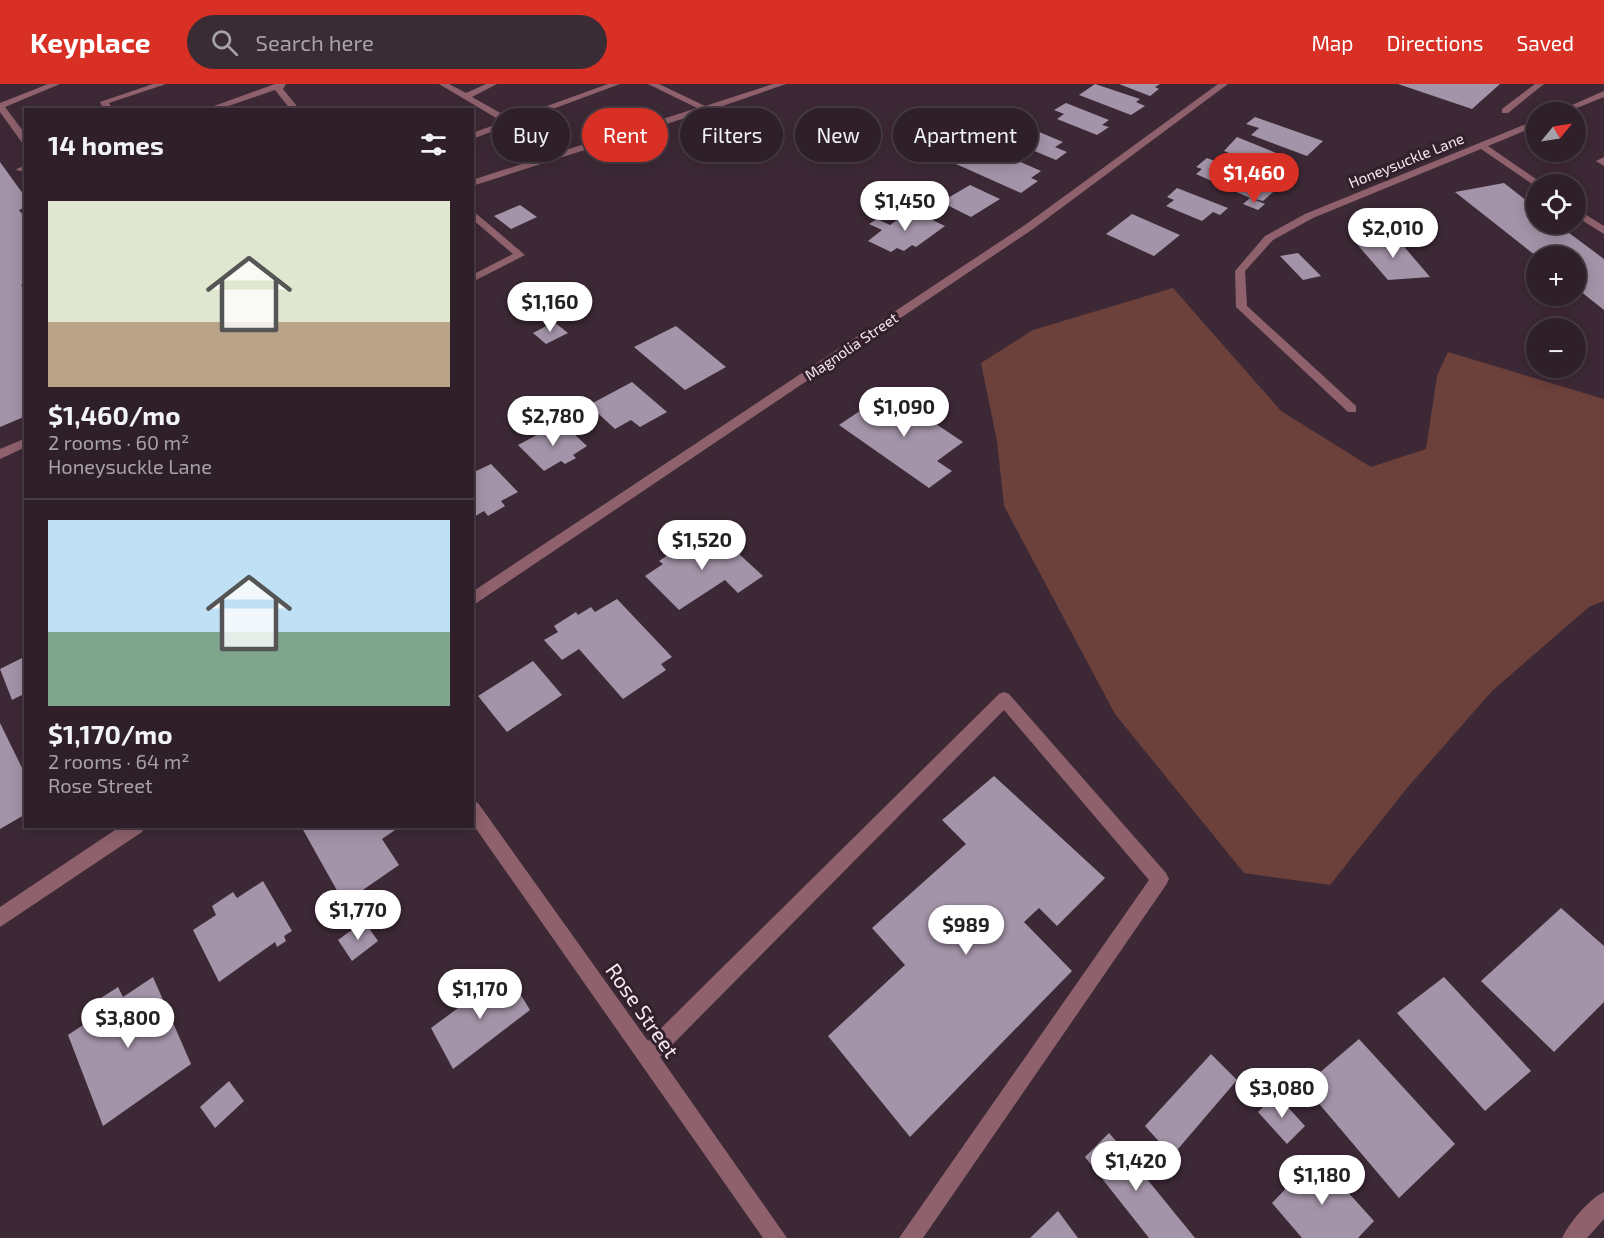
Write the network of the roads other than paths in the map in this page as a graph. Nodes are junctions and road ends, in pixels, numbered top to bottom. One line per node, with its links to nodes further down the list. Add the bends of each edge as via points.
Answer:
1 (56, 84): 14 (street)
2 (162, 84): 15 (street, via 104,102)
3 (443, 84): 12 (street)
4 (493, 84): 12 (street)
5 (616, 84): 18 (street)
6 (652, 84): 19 (street)
7 (782, 84): 20 (street)
8 (1224, 84): 38 (street, Magnolia Street, via 1029,227)
9 (1540, 84): 21 (street)
10 (281, 85): 16 (street); 17 (street, via 279,89)
11 (1604, 94): 13 (street)
12 (465, 97): 22 (street)
13 (1584, 102)
14 (0, 106): 27 (street)
15 (108, 108)
16 (213, 108)
17 (294, 108)
18 (549, 108)
19 (703, 108)
20 (713, 108)
21 (1504, 111)
22 (492, 112)
23 (680, 118): 30 (street)
24 (1526, 127): 28 (street, Honeysuckle Lane)
25 (492, 129): 26 (street)
26 (474, 135)
27 (24, 139)
28 (1481, 145): 29 (street); 35 (street, Honeysuckle Lane, via 1310,216 1269,238 1240,271 1242,307)
29 (1526, 176)
30 (474, 182)
31 (475, 218): 34 (street, via 520,255)
32 (1586, 219): 33 (street)
33 (1604, 231)
34 (474, 278)
35 (1352, 409)
36 (24, 443): 37 (street)
37 (0, 454)
38 (474, 599)
39 (474, 811): 42 (street, Rose Street)
40 (133, 828): 41 (street)
41 (0, 918)
42 (647, 1056): 44 (street, Rose Street); 45 (street, via 1004,699 1160,879)
43 (1604, 1203): 46 (street)
44 (776, 1238)
45 (910, 1238)
46 (1573, 1238)

